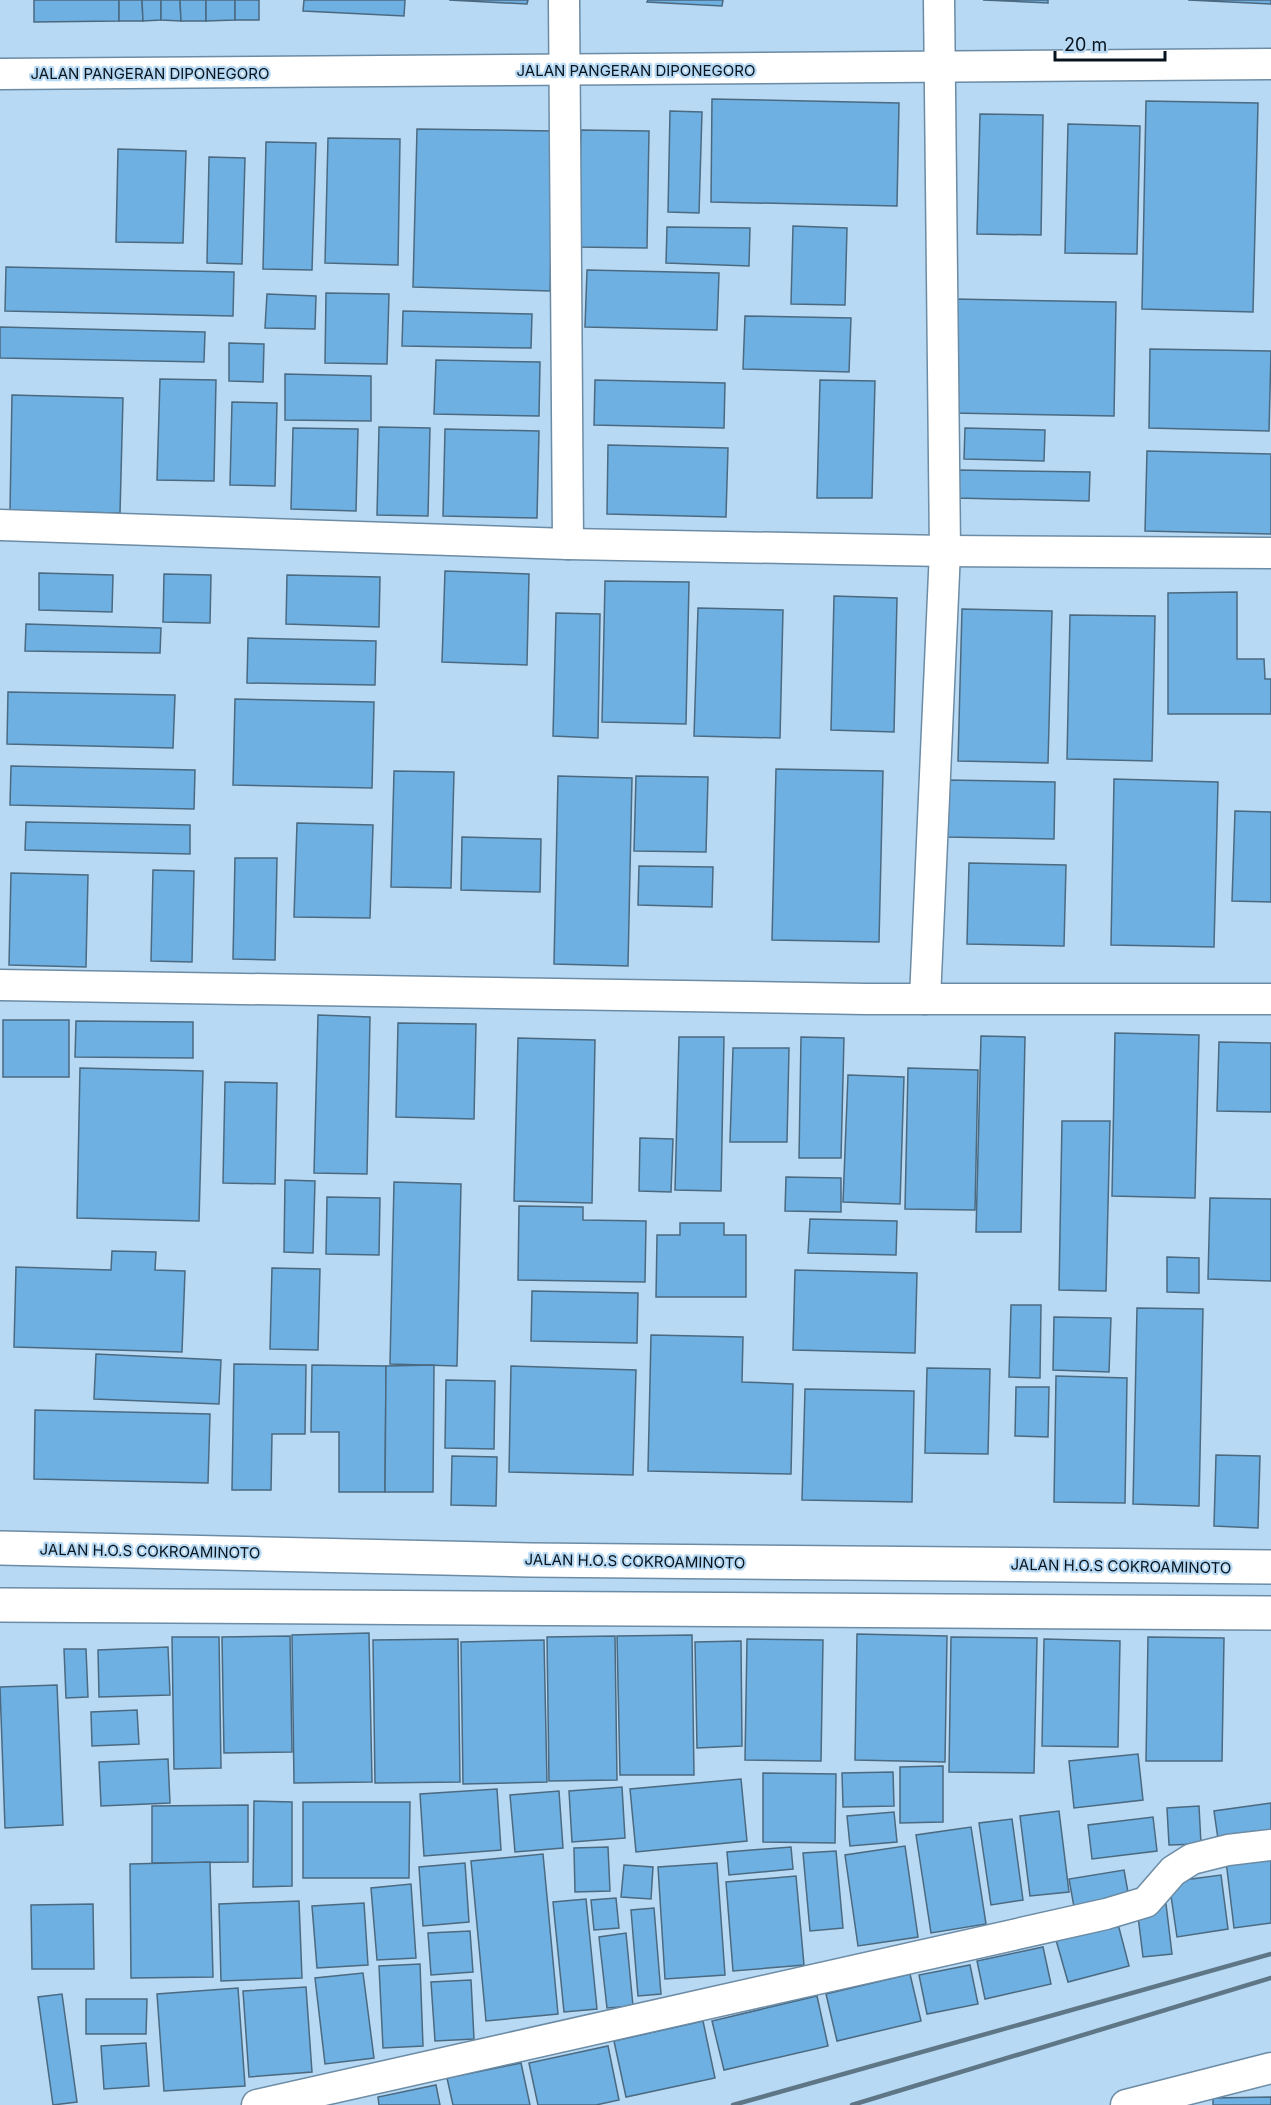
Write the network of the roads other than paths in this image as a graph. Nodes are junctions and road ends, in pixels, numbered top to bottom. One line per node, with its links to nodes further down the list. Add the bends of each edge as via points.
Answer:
1 (564, 0): 5 (street)
2 (939, 0): 4 (street)
3 (1271, 64): 4 (street, JALAN PANGERAN DIPONEGORO)
4 (939, 67): 5 (street, JALAN PANGERAN DIPONEGORO); 9 (street)
5 (565, 70): 6 (street, JALAN PANGERAN DIPONEGORO); 8 (street)
6 (0, 74)
7 (0, 525): 8 (street)
8 (568, 544): 9 (street)
9 (945, 551): 10 (street); 12 (street)
10 (1271, 553)
11 (0, 985): 12 (street)
12 (925, 999): 13 (street)
13 (1271, 999)
14 (0, 1548): 15 (main road, JALAN H.O.S COKROAMINOTO)
15 (530, 1560): 16 (main road, JALAN H.O.S COKROAMINOTO); 18 (main road)
16 (1271, 1567)
17 (0, 1605): 18 (main road)
18 (530, 1610): 19 (main road)
19 (1271, 1613)
20 (1271, 1845): 22 (street, via 1192,1859 1173,1871 1146,1902 1106,1914)
21 (1271, 2068): 23 (street)
22 (257, 2105)
23 (1126, 2105)

